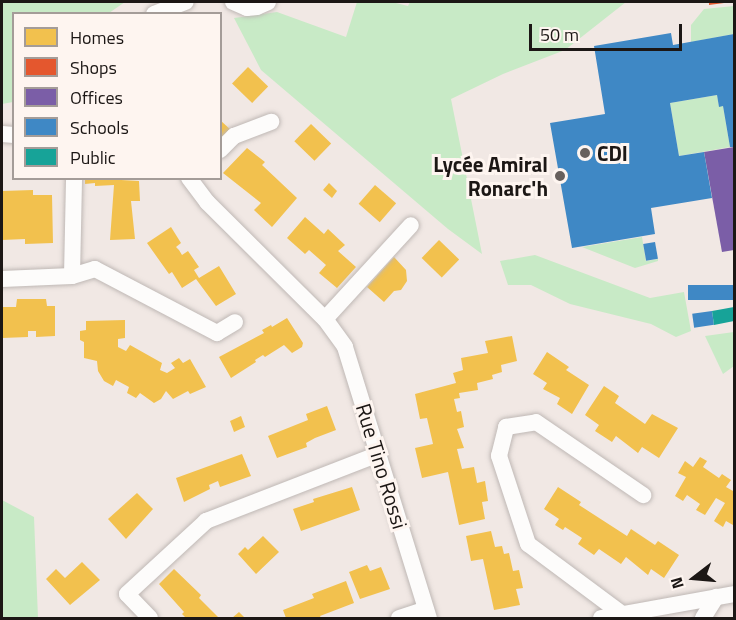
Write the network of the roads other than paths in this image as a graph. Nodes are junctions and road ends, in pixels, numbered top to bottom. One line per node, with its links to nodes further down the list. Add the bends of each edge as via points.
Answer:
1 (186, 2): 4 (street)
2 (233, 2): 3 (street, via 247,8)
3 (268, 2)
4 (159, 12)
5 (271, 122): 6 (street, via 234,136)
6 (222, 148)
7 (74, 180): 10 (street)
8 (191, 180): 12 (street, Rue Tino Rossi, via 207,202)
9 (411, 225): 12 (street)
10 (72, 276): 11 (street); 13 (street, via 95,269 217,333)
11 (2, 279)
12 (326, 319): 14 (street, Rue Tino Rossi, via 345,347)
13 (235, 322)
14 (379, 454): 18 (street, Rue Tino Rossi); 20 (street, via 206,521 127,594)
15 (643, 495): 19 (street, via 536,422 506,427 499,456 528,544)
16 (735, 594): 17 (street)
17 (716, 597): 19 (street); 22 (street)
18 (427, 614): 21 (street)
19 (612, 617)
20 (150, 618)
21 (399, 618)
22 (703, 618)

